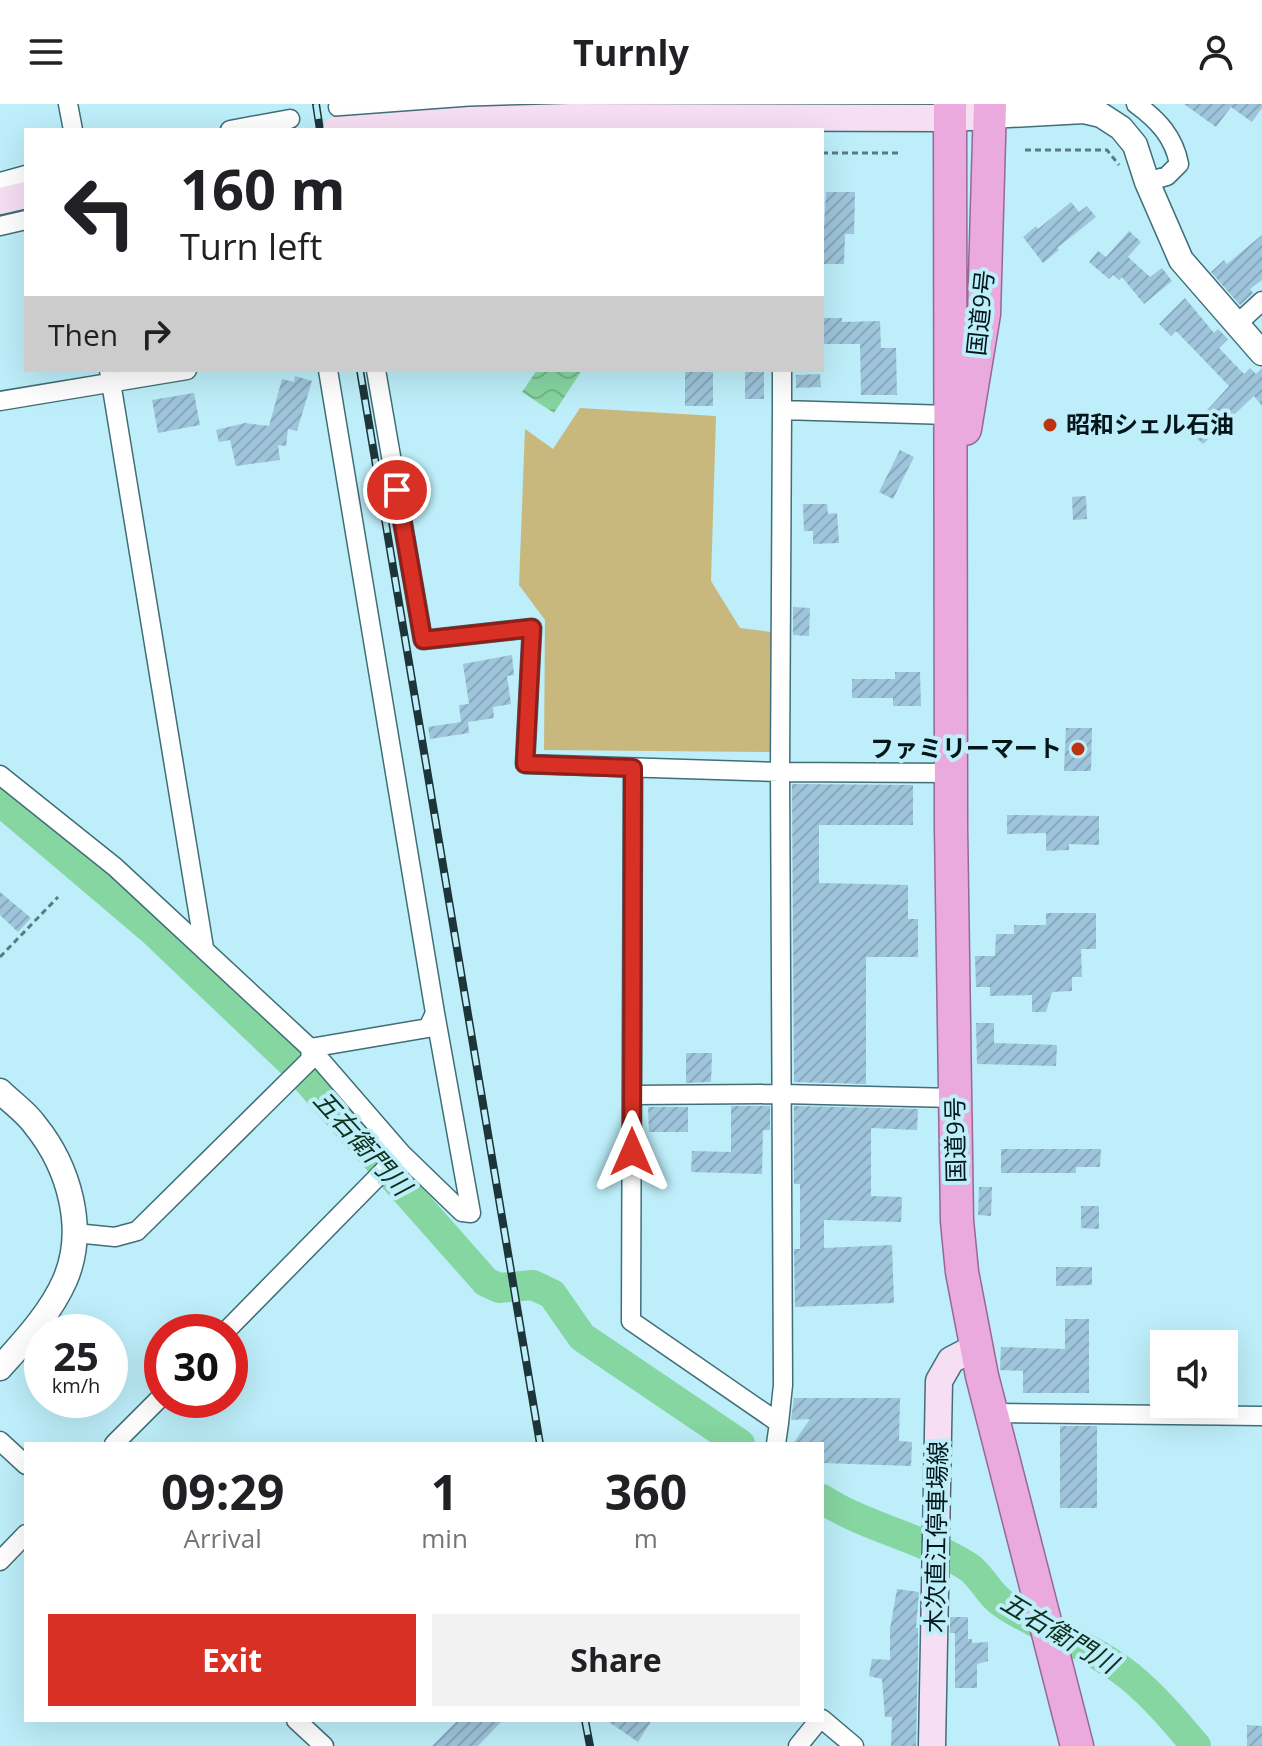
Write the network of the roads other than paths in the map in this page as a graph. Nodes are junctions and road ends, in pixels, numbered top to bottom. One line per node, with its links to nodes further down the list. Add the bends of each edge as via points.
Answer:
1 (68, 104): 9 (street)
2 (517, 104): 8 (street)
3 (1136, 104): 13 (street, via 1155,118 1176,146 1179,164 1167,176)
4 (990, 110): 5 (main road); 13 (street, via 1101,115 1135,145); 29 (highway, 国道9号, via 984,314)
5 (950, 111): 6 (main road); 28 (highway, 国道9号)
6 (786, 117): 8 (main road, bridge)
7 (290, 118): 10 (street)
8 (338, 118)
9 (73, 128)
10 (240, 128)
11 (24, 176): 12 (street)
12 (0, 182)
13 (1147, 182): 19 (street, via 1181,260)
14 (24, 195): 15 (main road)
15 (0, 201)
16 (24, 220): 17 (street)
17 (0, 226)
18 (1262, 301): 19 (street)
19 (1236, 325): 20 (street)
20 (1262, 353)
21 (165, 372): 25 (street)
22 (328, 372): 35 (street)
23 (376, 372): 30 (street, via 423,640 532,628 525,764)
24 (782, 372): 27 (street)
25 (110, 377): 26 (street); 34 (street)
26 (0, 401)
27 (782, 410): 28 (street); 31 (street)
28 (949, 415): 29 (highway, 国道9号)
29 (949, 519): 32 (highway, 国道9号)
30 (633, 768): 31 (street); 39 (street)
31 (780, 772): 32 (street); 38 (street)
32 (950, 773): 40 (highway, 国道9号)
33 (0, 775): 34 (street, via 115,867)
34 (204, 948): 36 (street)
35 (435, 1013): 36 (street, via 428,1028); 41 (street, via 471,1213 462,1212)
36 (310, 1048): 41 (street); 42 (street, via 311,1059 137,1231 115,1237)
37 (0, 1091): 42 (street, via 35,1125 59,1165 72,1199)
38 (782, 1094): 39 (street); 40 (street); 49 (street)
39 (632, 1095): 49 (street, via 631,1321)
40 (955, 1098): 44 (highway, 国道9号, via 957,1221)
41 (401, 1153): 43 (street)
42 (75, 1233): 45 (street, via 66,1278 39,1324)
43 (243, 1314)
44 (976, 1347): 46 (highway, 国道9号); 62 (main road, 木次直江停車場線, via 951,1360 939,1381)
45 (0, 1368)
46 (991, 1413): 48 (street); 63 (highway, 国道9号)
47 (144, 1414): 51 (street)
48 (1262, 1416)
49 (779, 1423): 52 (street)
50 (0, 1441): 53 (street)
51 (116, 1442)
52 (776, 1442)
53 (24, 1463)
54 (24, 1536): 55 (street)
55 (0, 1561)
56 (824, 1721): 61 (street)
57 (298, 1722): 59 (street)
58 (818, 1722): 60 (street)
59 (324, 1746)
60 (798, 1746)
61 (854, 1746)
62 (932, 1746)
63 (1077, 1746)

